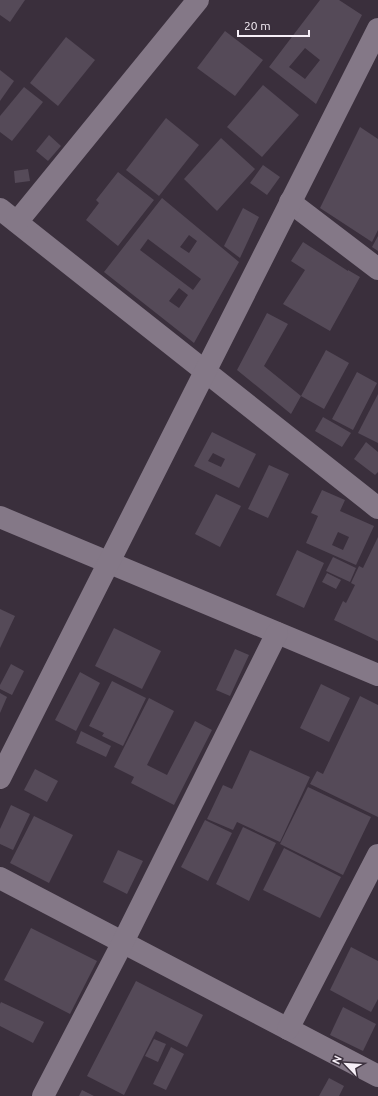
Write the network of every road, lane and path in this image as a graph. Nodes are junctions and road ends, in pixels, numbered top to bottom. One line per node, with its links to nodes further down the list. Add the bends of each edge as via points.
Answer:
1 (198, 0): 4 (street)
2 (378, 29): 3 (street)
3 (290, 202): 5 (street); 6 (street)
4 (8, 216): 6 (street)
5 (378, 269)
6 (205, 372): 7 (street); 9 (street)
7 (378, 508)
8 (0, 517): 9 (street)
9 (108, 562): 10 (street); 12 (street)
10 (277, 633): 11 (street); 15 (street)
11 (378, 675)
12 (0, 778)
13 (378, 855): 16 (street)
14 (0, 878): 15 (street)
15 (122, 942): 16 (street); 18 (street)
16 (288, 1029): 17 (street)
17 (378, 1076)
18 (43, 1096)

